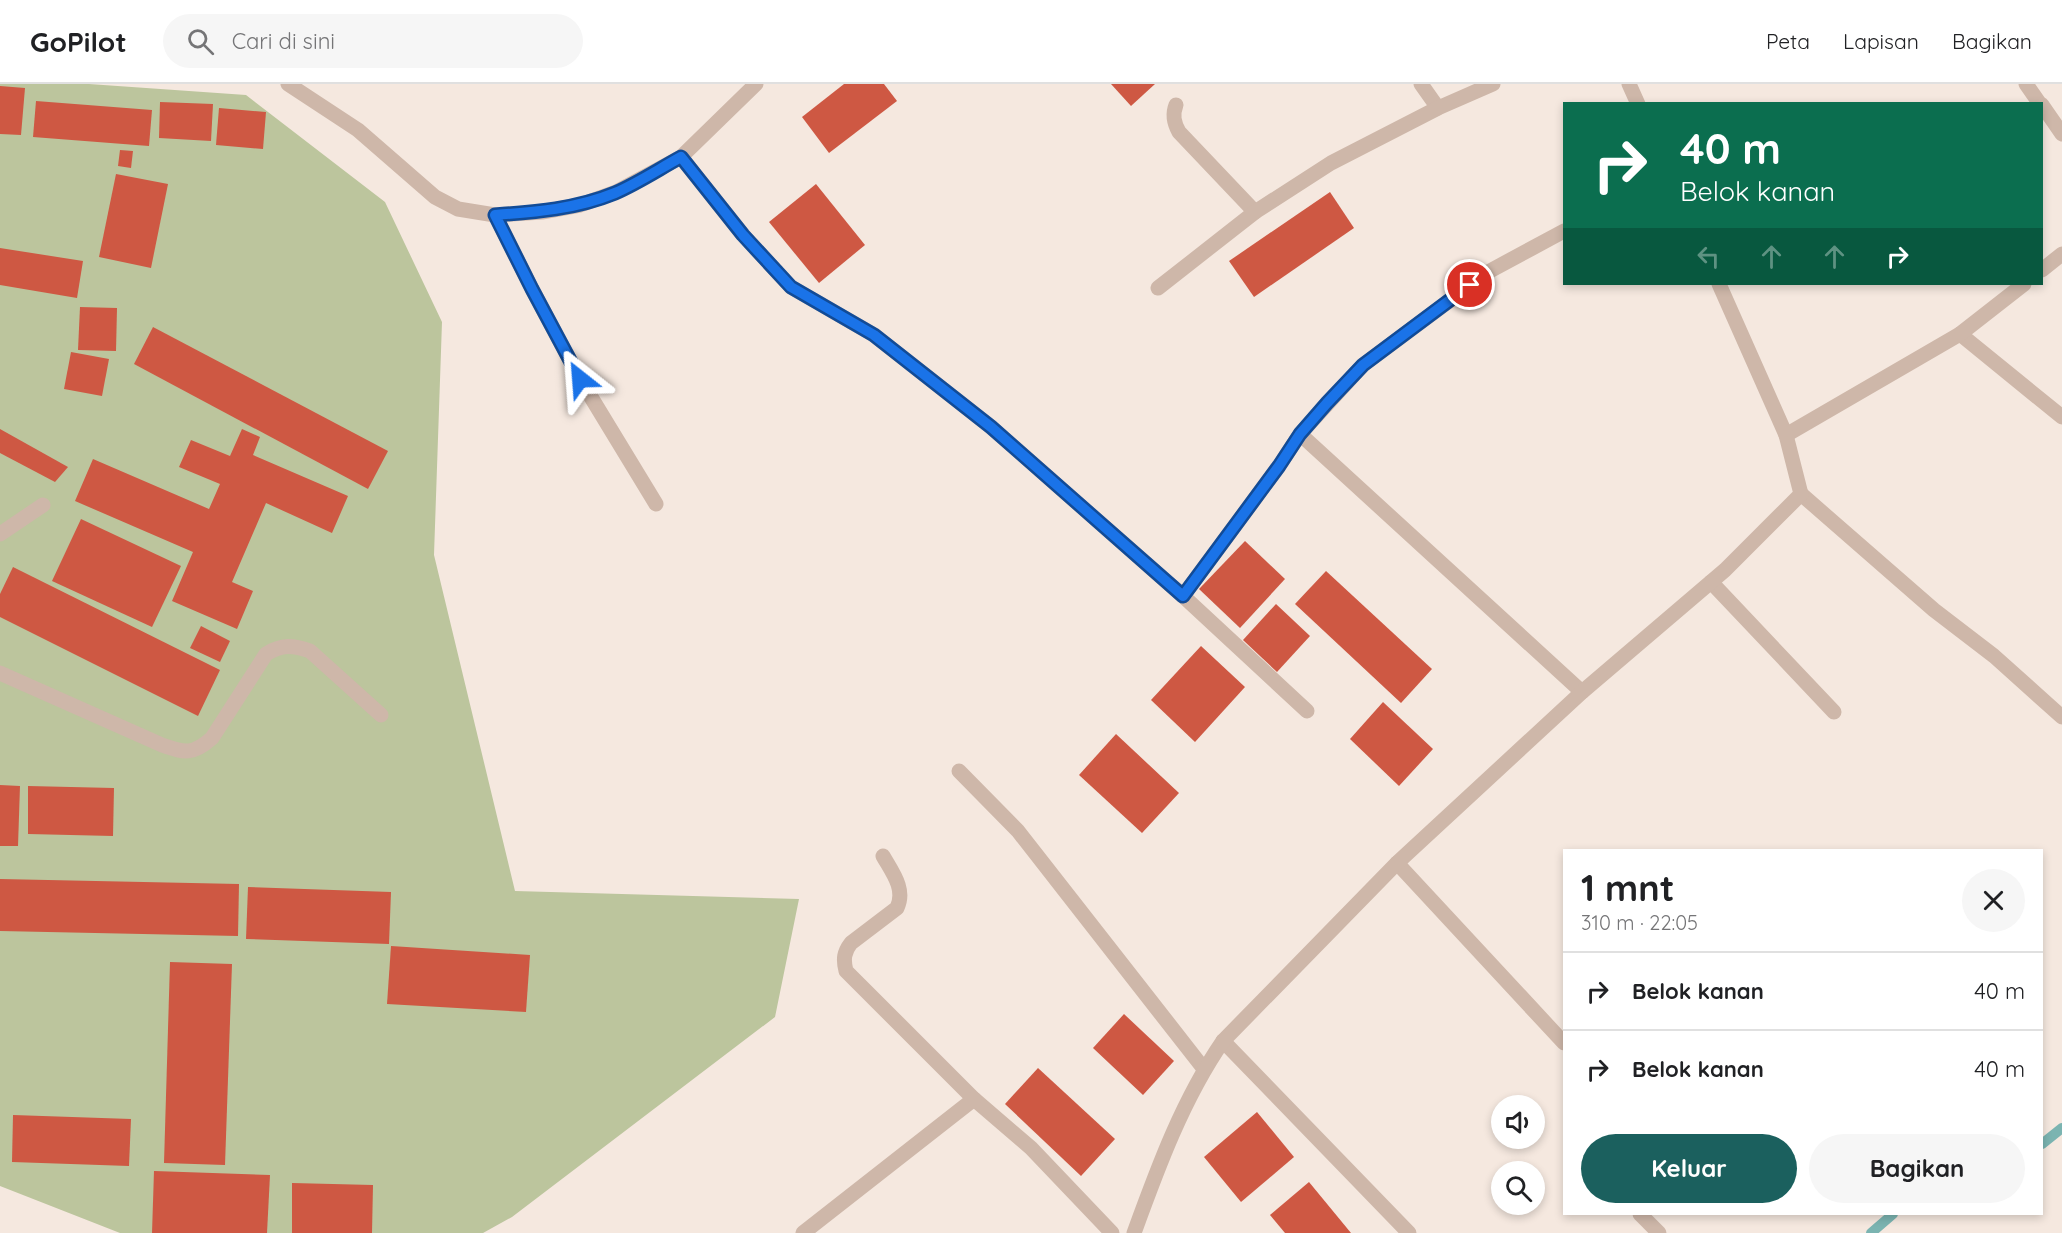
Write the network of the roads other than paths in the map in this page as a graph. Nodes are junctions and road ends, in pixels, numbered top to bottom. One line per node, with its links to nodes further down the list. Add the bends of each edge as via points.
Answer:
1 (288, 84): 13 (street, via 358,130 435,197 458,209)
2 (756, 84): 11 (street)
3 (1421, 84): 9 (street)
4 (1493, 84): 9 (street)
5 (2026, 84): 6 (street)
6 (2040, 102)
7 (1176, 105): 12 (street, via 1174,124 1179,132)
8 (2043, 107): 10 (street)
9 (1438, 108): 12 (street, via 1331,163)
10 (2062, 134)
11 (681, 157): 13 (street, via 616,192 580,205); 29 (street, via 743,235 791,287 874,335 991,427)
12 (1255, 212): 19 (street)
13 (495, 215): 25 (street, via 580,379)
14 (1563, 232): 22 (street, via 1488,272 1363,365)
15 (2062, 254): 16 (street)
16 (2043, 269)
17 (1719, 285): 23 (street)
18 (2023, 285): 20 (street)
19 (1158, 288)
20 (1960, 334): 21 (street); 23 (street)
21 (2062, 417)
22 (1300, 434): 29 (street); 31 (street)
23 (1786, 435): 24 (street)
24 (1801, 494): 28 (street); 35 (street)
25 (656, 504)
26 (44, 505): 27 (street)
27 (0, 534)
28 (1711, 582): 31 (street); 33 (street)
29 (1183, 596): 32 (street)
30 (0, 673): 34 (street, via 162,745 191,751 200,749 212,738 266,654 280,646 296,646 310,651)
31 (1582, 692): 38 (street)
32 (1307, 711)
33 (1834, 712)
34 (381, 715)
35 (2062, 717)
36 (959, 771): 41 (street, via 1018,831)
37 (883, 856): 42 (street, via 897,881 900,903 851,943 844,957 846,970)
38 (1397, 863): 39 (street); 40 (street)
39 (1223, 1041): 41 (street); 47 (street)
40 (1563, 1041)
41 (1204, 1068): 46 (street, via 1157,1170)
42 (974, 1099): 44 (street); 45 (street, via 1031,1148)
43 (1641, 1215): 48 (street)
44 (803, 1233)
45 (1112, 1233)
46 (1134, 1233)
47 (1408, 1233)
48 (1659, 1233)

